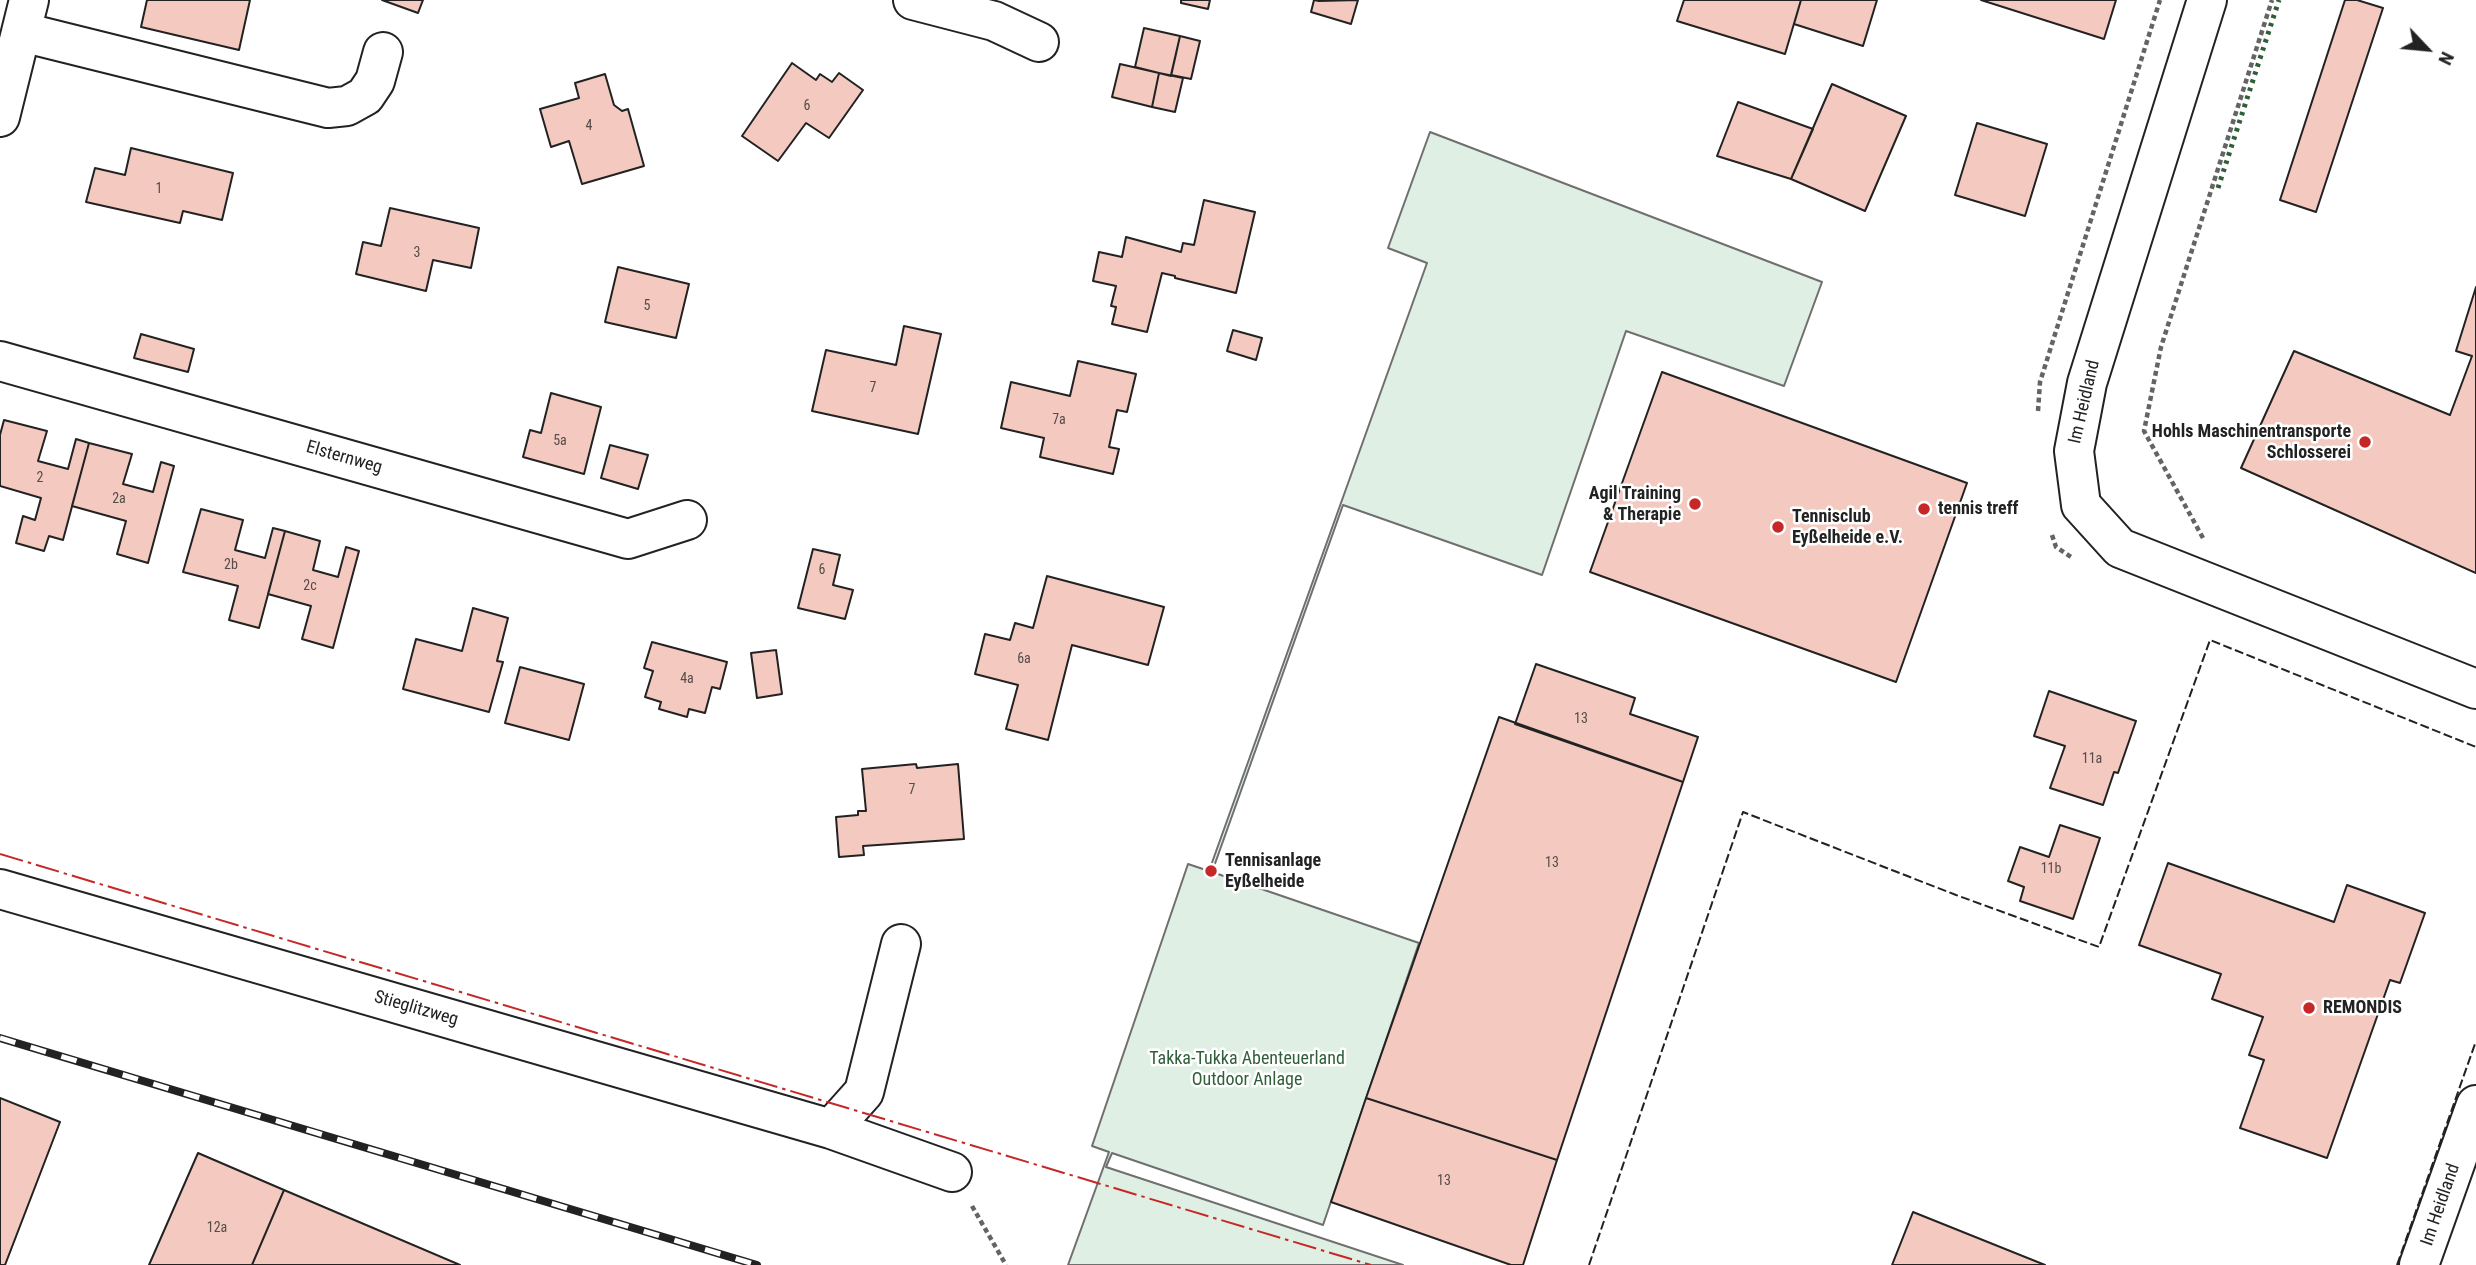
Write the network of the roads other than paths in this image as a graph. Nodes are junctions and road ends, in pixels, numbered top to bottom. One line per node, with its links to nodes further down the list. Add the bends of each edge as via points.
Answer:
1 (913, 0): 4 (street, via 994,20)
2 (2207, 0): 9 (street, Im Heidland, via 2087,383 2074,451 2081,505 2120,548)
3 (25, 16): 5 (street, via 328,108 347,106 365,96 375,81); 6 (street)
4 (1039, 43)
5 (383, 52)
6 (0, 117)
7 (0, 361): 8 (street, Elsternweg, via 628,539)
8 (687, 520)
9 (2476, 689)
10 (0, 889): 13 (street, Stieglitzweg)
11 (901, 944): 13 (street, via 864,1092)
12 (2476, 1105): 15 (street, Im Heidland)
13 (831, 1129): 14 (street, Stieglitzweg)
14 (952, 1172)
15 (2419, 1265)

